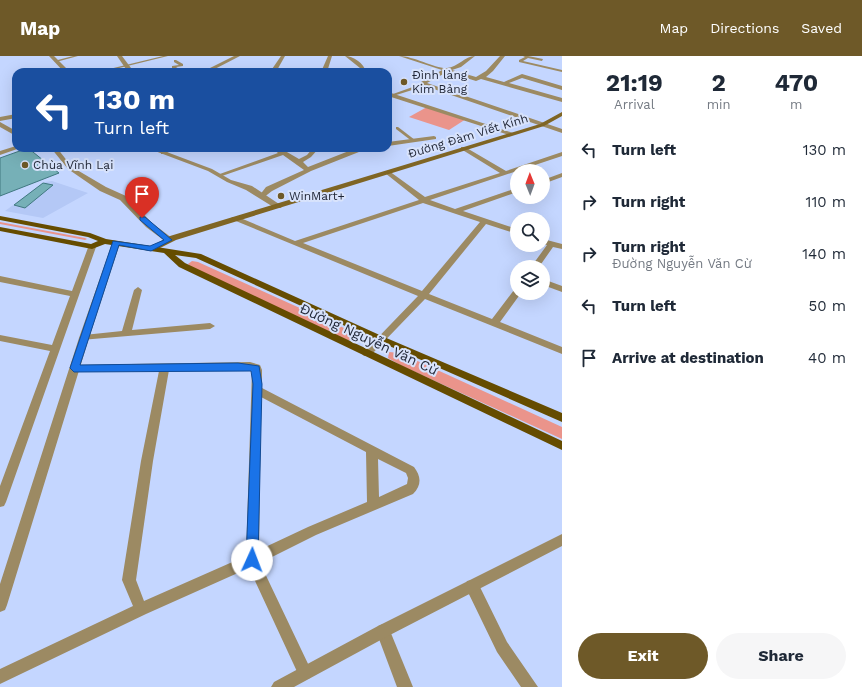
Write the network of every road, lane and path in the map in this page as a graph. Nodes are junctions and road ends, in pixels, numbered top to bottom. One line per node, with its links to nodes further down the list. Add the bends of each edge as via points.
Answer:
1 (51, 56): 15 (street)
2 (77, 56): 15 (lane)
3 (119, 56): 17 (street)
4 (167, 56): 17 (lane)
5 (238, 56): 21 (street)
6 (283, 56): 22 (street)
7 (330, 56): 23 (street)
8 (347, 56): 24 (street)
9 (402, 56): 25 (street)
10 (473, 56): 25 (street, via 460,66)
11 (503, 56): 27 (street, via 495,67)
12 (522, 56): 13 (lane)
13 (527, 57): 14 (lane); 26 (lane, via 520,61)
14 (542, 60)
15 (56, 61): 18 (street)
16 (176, 61): 20 (lane, via 182,65)
17 (127, 67): 19 (lane)
18 (63, 68)
19 (122, 68)
20 (173, 68)
21 (214, 68)
22 (276, 68)
23 (326, 68)
24 (362, 68)
25 (449, 69): 27 (street, via 476,79); 28 (street)
26 (562, 71)
27 (481, 77): 29 (street)
28 (423, 83): 32 (street); 38 (street)
29 (502, 84): 30 (street, via 522,76); 33 (street)
30 (562, 88)
31 (392, 94): 32 (street)
32 (396, 95): 42 (street)
33 (562, 100)
34 (562, 114): 38 (main road, Đường Đàm Viết Kính)
35 (12, 117): 36 (street)
36 (0, 119)
37 (0, 124): 41 (street)
38 (542, 125): 40 (street); 42 (main road, Đường Đàm Viết Kính)
39 (397, 128): 44 (lane)
40 (562, 131)
41 (12, 132)
42 (511, 134): 46 (main road, Đường Đàm Viết Kính)
43 (434, 138): 44 (street)
44 (414, 141): 45 (street)
45 (392, 142)
46 (463, 148): 59 (main road, Đường Đàm Viết Kính); 60 (street)
47 (12, 149): 53 (street)
48 (57, 152): 74 (street, via 70,168 103,189 123,198 149,225)
49 (159, 152): 55 (street)
50 (166, 152): 55 (street)
51 (312, 152): 57 (street)
52 (351, 152): 58 (street)
53 (0, 153)
54 (283, 153): 57 (street); 61 (street)
55 (163, 154): 61 (street)
56 (562, 154): 60 (street)
57 (299, 162): 58 (street)
58 (309, 169): 65 (street, via 269,189)
59 (387, 172): 66 (street); 67 (main road, Đường Đàm Viết Kính)
60 (505, 173): 66 (street)
61 (220, 175): 65 (street)
62 (562, 175): 63 (street)
63 (550, 179)
64 (510, 192): 68 (street)
65 (263, 196): 67 (street)
66 (425, 201): 68 (street); 77 (street)
67 (278, 206): 70 (main road, Đường Đàm Viết Kính)
68 (456, 211): 71 (street)
69 (0, 218): 75 (main road, Đường Nguyễn Văn Cừ, via 90,235)
70 (235, 219): 74 (main road, Đường Đàm Viết Kính); 77 (street)
71 (485, 221): 73 (street); 88 (street)
72 (0, 229): 79 (main road)
73 (510, 230)
74 (169, 240): 81 (main road, Đường Đàm Viết Kính)
75 (104, 241): 76 (main road, Đường Nguyễn Văn Cừ); 79 (main road)
76 (116, 243): 81 (main road, Đường Nguyễn Văn Cừ); 94 (street)
77 (296, 243): 88 (street)
78 (550, 243): 80 (street)
79 (92, 247): 87 (street)
80 (562, 247)
81 (151, 249): 82 (main road, Đường Nguyễn Văn Cừ)
82 (167, 252): 95 (main road, Đường Nguyễn Văn Cừ, via 198,256); 98 (main road, Đường Nguyễn Văn Cừ, via 182,266)
83 (0, 278): 87 (street)
84 (550, 285): 85 (street)
85 (562, 289)
86 (138, 290): 92 (street)
87 (74, 294): 96 (street)
88 (424, 295): 90 (street); 95 (street)
89 (511, 300): 90 (street)
90 (494, 324): 97 (street)
91 (210, 326): 92 (street)
92 (126, 334): 94 (street)
93 (0, 338): 96 (street)
94 (84, 338): 100 (street)
95 (381, 339): 98 (street); 102 (main road, Đường Nguyễn Văn Cừ)
96 (55, 349): 105 (street)
97 (562, 351)
98 (367, 354): 103 (main road, Đường Nguyễn Văn Cừ)
99 (165, 367): 100 (street); 101 (street, via 253,367 257,370); 111 (street, via 147,461 129,580)
100 (74, 368): 110 (street)
101 (257, 390): 104 (street); 108 (street)
102 (562, 418)
103 (562, 446)
104 (372, 451): 106 (street); 106 (street, via 410,470 414,473 415,482 409,490)
105 (0, 502)
106 (372, 504): 108 (street)
107 (562, 540): 109 (street)
108 (252, 560): 111 (street); 113 (street)
109 (472, 586): 112 (street); 117 (street, via 502,647)
110 (0, 605)
111 (141, 609): 114 (street)
112 (383, 631): 113 (street); 116 (street)
113 (305, 673): 115 (street)
114 (0, 677)
115 (279, 687)
116 (404, 687)
117 (530, 687)

